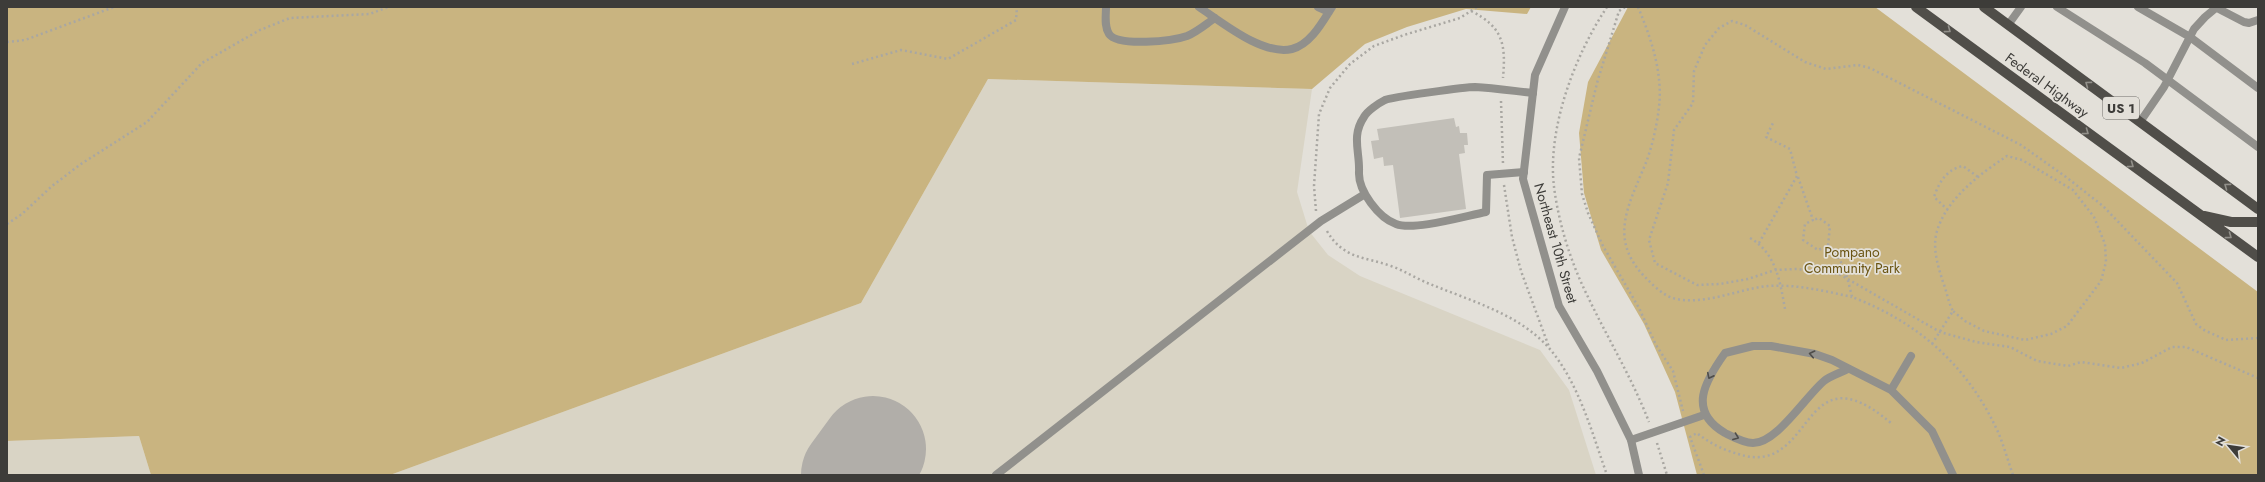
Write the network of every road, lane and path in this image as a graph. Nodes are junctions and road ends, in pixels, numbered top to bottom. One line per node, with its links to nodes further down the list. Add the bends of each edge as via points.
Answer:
1 (114, 7): 23 (path, via 25,40)
2 (388, 7): 40 (path, via 370,14 290,18 260,30 202,63 147,122 81,164)
3 (1017, 7): 24 (path, via 1016,20 948,59 901,50)
4 (1106, 7): 19 (street, via 1106,25 1110,35 1118,40 1166,41 1188,36)
5 (1199, 7): 19 (street)
6 (1318, 7): 18 (street)
7 (1565, 7): 27 (street, Northeast 10th Street, via 1535,75)
8 (1607, 7): 60 (path, via 1574,70 1564,100 1556,133 1554,186 1570,252 1588,296 1637,391)
9 (1625, 7): 59 (path, via 1619,11 1597,83 1579,158 1582,194 1603,246 1639,308 1656,345 1673,371)
10 (1638, 7): 47 (path, via 1659,74 1661,90 1649,154 1630,196 1624,222 1624,236 1631,259 1653,286 1675,299 1705,299 1768,286)
11 (1916, 7): 37 (main road, Federal Highway / US 1, one-way to 37)
12 (1984, 7): 21 (main road, Federal Highway / US 1)
13 (2020, 7): 21 (street)
14 (2057, 7): 25 (street)
15 (2138, 7): 17 (street)
16 (2217, 7): 20 (street, via 2244,22); 22 (street, via 2205,17)
17 (2147, 9): 22 (street)
18 (1330, 10): 19 (street, via 1318,29 1293,49 1272,50 1241,35)
19 (1215, 18)
20 (2258, 20)
21 (2008, 25): 28 (main road, Federal Highway / US 1, one-way to 21)
22 (2190, 37): 25 (street); 26 (street)
23 (7, 42)
24 (852, 64)
25 (2168, 80): 28 (street); 30 (street)
26 (2258, 88)
27 (1533, 93): 31 (street, Northeast 10th Street); 34 (street, via 1474,87 1386,100 1364,115 1355,143 1359,175)
28 (2140, 122): 35 (main road, Federal Highway / US 1, one-way to 28)
29 (1772, 123): 32 (path, via 1766,137 1790,149)
30 (2258, 147)
31 (1524, 172): 34 (street, via 1487,175 1486,212 1414,227 1397,225 1382,216); 62 (street, Northeast 10th Street, via 1523,179 1559,306 1597,370)
32 (1797, 176): 38 (path); 42 (path)
33 (1978, 177): 36 (path); 36 (path, via 1964,166 1953,168 1938,185 1934,197); 50 (path, via 2006,156 2022,160 2073,190 2094,217 2105,244 2106,262 2101,281 2081,310 2067,326 2051,334 2025,340 1984,331)
34 (1365, 194): 63 (street, via 1321,221)
35 (2258, 209)
36 (1948, 210): 50 (path, via 1937,232 1936,261)
37 (2200, 215): 39 (main road, via 2231,222); 44 (main road, Federal Highway / US 1, one-way to 44)
38 (1813, 220): 43 (path, via 1818,218 1830,226); 43 (path, via 1805,224 1802,240 1818,250)
39 (2258, 222)
40 (7, 224)
41 (1750, 238): 42 (path)
42 (1760, 243): 45 (path, via 1770,255)
43 (1828, 246): 46 (path, via 1837,256)
44 (2258, 258)
45 (1775, 270): 46 (path, via 1797,269 1839,274); 47 (path); 52 (path, via 1748,279 1697,285 1655,263 1650,252 1649,240 1668,183 1674,130 1693,103 1694,71 1705,45 1719,28 1732,22 1745,25 1805,62 1826,69 1858,65 1870,68 2021,145 2103,206 2155,259 2177,283 2196,324 2214,336 2226,340)
46 (1848, 279): 48 (path); 51 (path)
47 (1781, 286): 48 (path); 49 (path)
48 (1852, 297): 53 (path, via 1894,315)
49 (1786, 309)
50 (1953, 311): 51 (path)
51 (1940, 332): 53 (path); 56 (path, via 1976,342 2010,347 2038,361 2068,366 2081,362 2121,368 2142,363 2172,347 2186,347)
52 (2258, 338)
53 (1932, 344): 67 (path, via 1959,370 1979,397 1998,432)
54 (1911, 356): 57 (street)
55 (1848, 369): 57 (street); 58 (street, one-way to 55, via 1718,429 1735,438 1754,443 1768,438 1824,381); 58 (street, one-way to 58, via 1816,354 1771,346 1753,346 1725,353 1711,372 1706,385)
56 (2258, 378)
57 (1891, 390): 66 (street, via 1932,431)
58 (1704, 415): 59 (street)
59 (1686, 422): 60 (street); 61 (path)
60 (1653, 433): 62 (street); 65 (path)
61 (1690, 437)
62 (1631, 440): 64 (street, Northeast 10th Street)
63 (996, 475)
64 (1639, 475)
65 (1667, 475)
66 (1953, 475)
67 (2013, 475)

